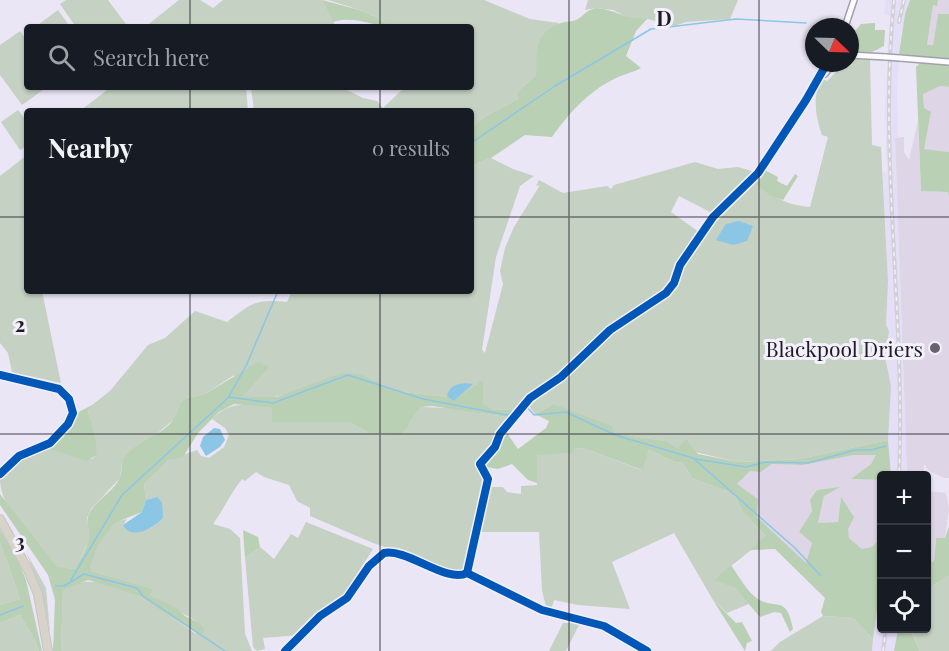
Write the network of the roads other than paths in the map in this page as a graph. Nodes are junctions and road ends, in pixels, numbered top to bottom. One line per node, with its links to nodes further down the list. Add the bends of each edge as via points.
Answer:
1 (854, 0): 2 (street)
2 (848, 18)
3 (859, 56): 4 (street, bridge)
4 (949, 62)
5 (822, 72): 7 (street)
6 (826, 72): 7 (street)
7 (820, 75): 11 (street, via 758,173 713,217 666,293 610,330 525,406 500,434 495,447 480,464 488,479)
8 (0, 375): 9 (street, via 59,389 69,399 73,412 68,424 50,443 19,456)
9 (0, 474)
10 (0, 519): 12 (highway, via 38,594)
11 (467, 573): 13 (street, via 453,574 384,552 347,598 320,616); 14 (street, via 542,610 604,626)
12 (48, 651)
13 (285, 651)
14 (647, 651)

